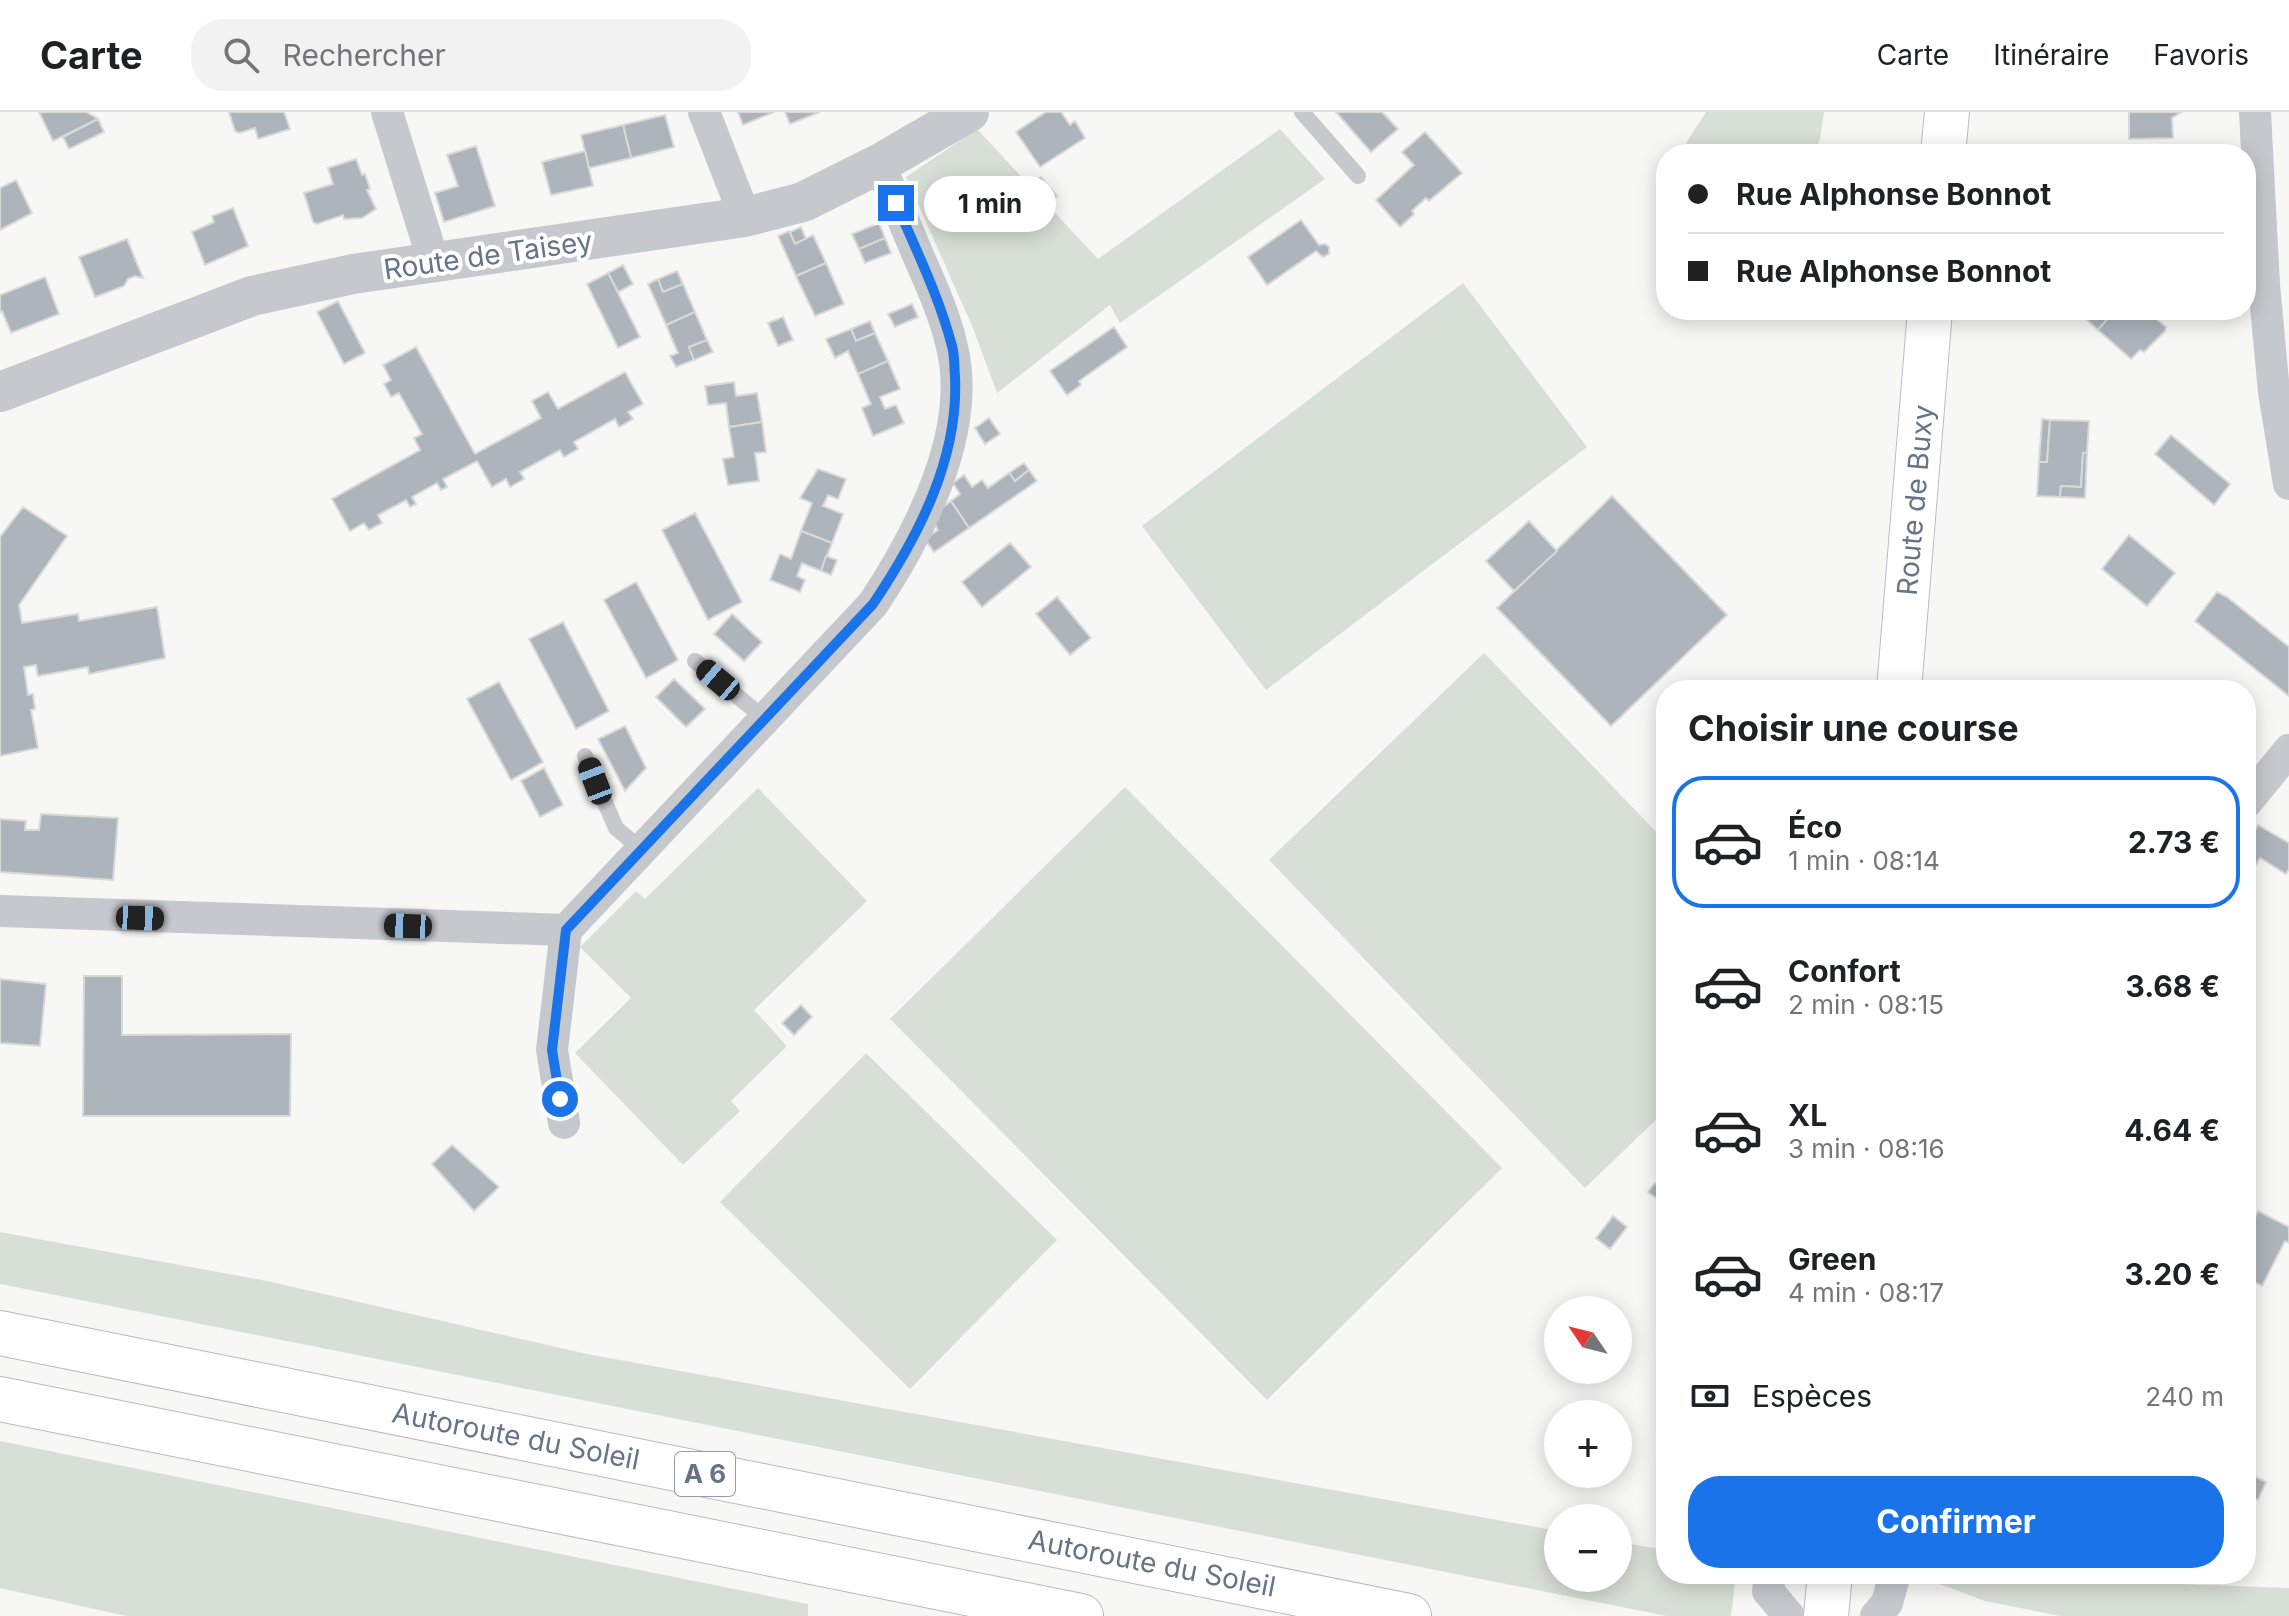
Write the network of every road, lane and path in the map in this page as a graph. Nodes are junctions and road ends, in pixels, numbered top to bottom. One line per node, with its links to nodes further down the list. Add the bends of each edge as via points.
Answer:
1 (387, 112): 11 (street)
2 (704, 112): 10 (street)
3 (969, 112): 8 (street, Route de Taisey)
4 (1302, 112): 9 (lane)
5 (1947, 112): 7 (main road)
6 (2255, 112): 14 (street, via 2264,285)
7 (1944, 144)
8 (879, 164): 10 (street, Route de Taisey, via 803,202); 17 (street, via 953,349 956,403 947,452 904,558 873,604)
9 (1358, 176)
10 (745, 217): 11 (street, Route de Taisey)
11 (434, 263): 13 (street, Route de Taisey, via 252,296)
12 (1929, 320): 16 (main road, Route de Buxy)
13 (0, 392)
14 (2289, 484)
15 (695, 661): 17 (lane)
16 (1900, 680)
17 (765, 719): 21 (street)
18 (2289, 750): 20 (street)
19 (585, 756): 21 (lane, via 616,828)
20 (2256, 791)
21 (642, 850): 23 (street)
22 (0, 911): 23 (street)
23 (566, 930): 24 (street, via 552,1050)
24 (564, 1123)
25 (0, 1333): 30 (main road, Autoroute du Soleil / A 6)
26 (0, 1399): 29 (main road, A 6)
27 (1769, 1584): 31 (street, via 1768,1591)
28 (1892, 1584): 32 (street)
29 (1081, 1616)
30 (1409, 1616)
31 (1789, 1616)
32 (1876, 1616)

